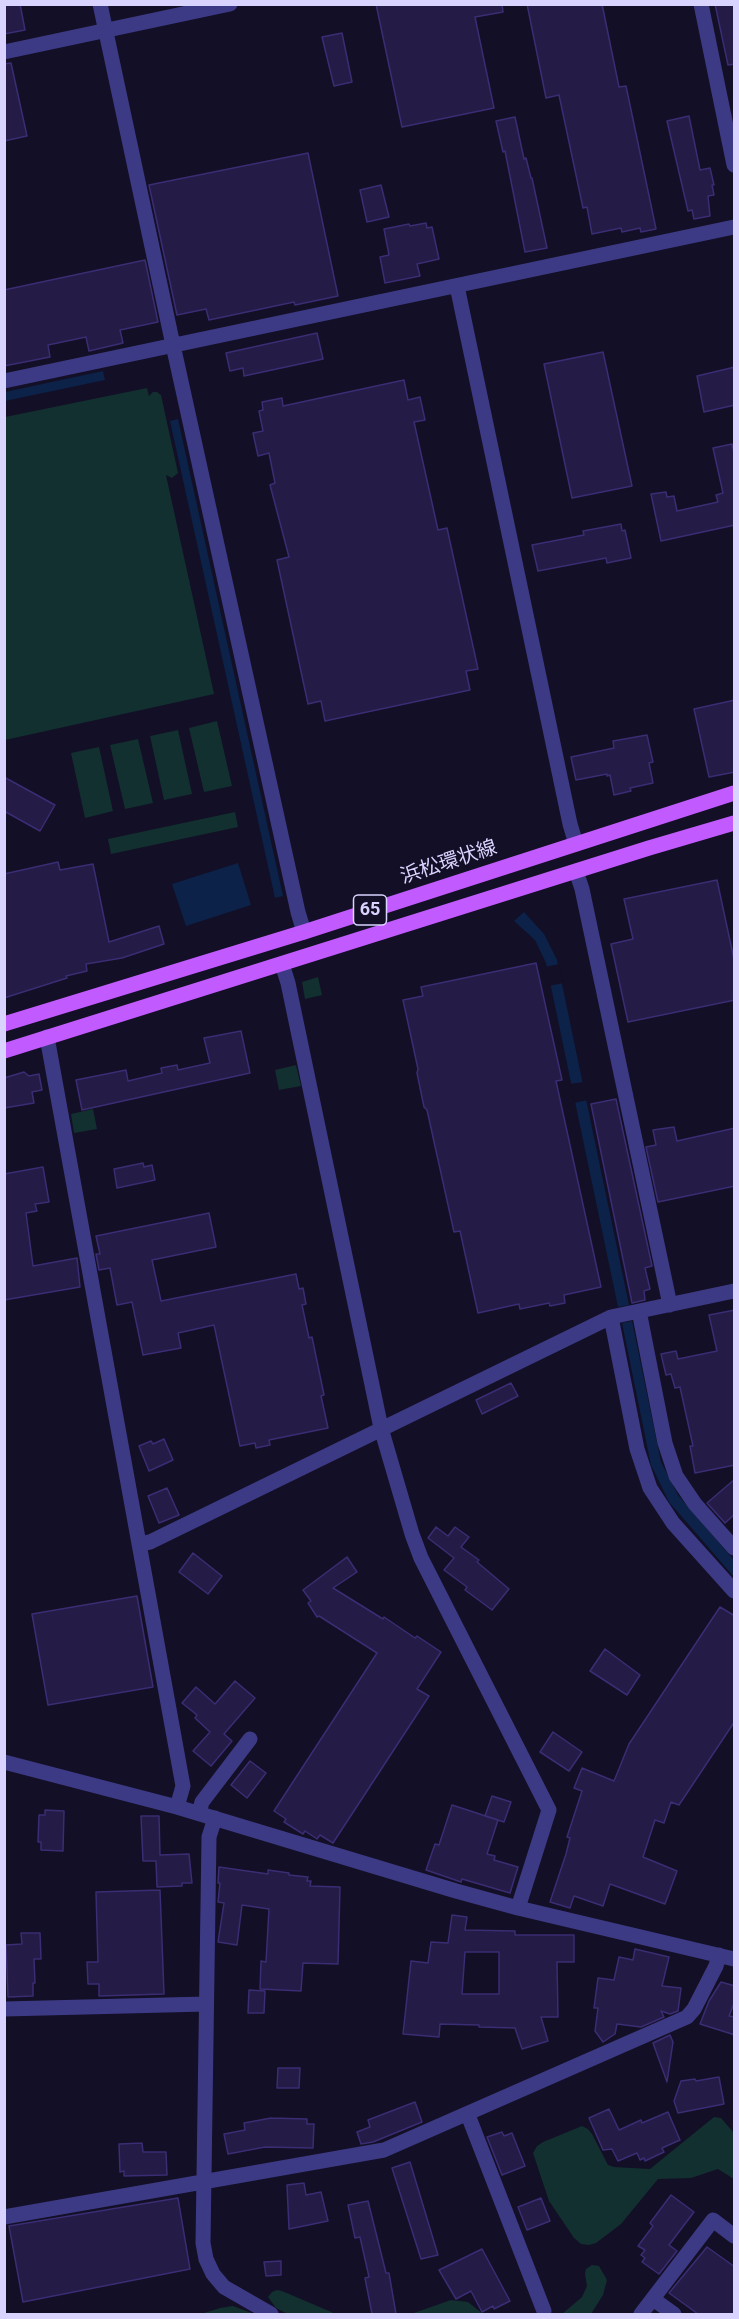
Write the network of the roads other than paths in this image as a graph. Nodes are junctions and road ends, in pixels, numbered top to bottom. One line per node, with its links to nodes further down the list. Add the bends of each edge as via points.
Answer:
1 (100, 4): 4 (street)
2 (230, 4): 4 (street)
3 (701, 4): 6 (street)
4 (105, 31): 5 (street); 9 (street)
5 (4, 52)
6 (735, 165)
7 (735, 227): 8 (street)
8 (457, 285): 9 (street); 13 (street)
9 (173, 345): 10 (street); 15 (street)
10 (4, 381)
11 (735, 793): 13 (main road, 浜松環状線 / 65)
12 (735, 823): 14 (main road, 65)
13 (576, 844): 15 (main road, 浜松環状線 / 65)
14 (576, 871): 16 (main road, 65); 21 (street)
15 (304, 932): 17 (main road, 浜松環状線 / 65)
16 (282, 963): 18 (main road, 65); 24 (street)
17 (4, 1024)
18 (48, 1037): 19 (main road, 65); 25 (street)
19 (4, 1051)
20 (735, 1291): 21 (street)
21 (670, 1305): 22 (street)
22 (639, 1311): 23 (street); 26 (street, via 672,1467 684,1491)
23 (611, 1317): 24 (street); 27 (street, via 636,1449 650,1488 673,1523)
24 (381, 1428): 25 (street); 33 (street, via 416,1546 549,1810)
25 (139, 1544): 30 (street, via 183,1786)
26 (735, 1548)
27 (735, 1591)
28 (250, 1739): 31 (street, via 202,1802)
29 (4, 1762): 30 (street)
30 (177, 1807): 31 (street)
31 (199, 1813): 32 (street)
32 (214, 1818): 33 (street); 35 (street, via 209,1836)
33 (518, 1908): 34 (street)
34 (727, 1957): 37 (street, via 716,1966 687,2017)
35 (206, 2004): 36 (street); 38 (street)
36 (4, 2009)
37 (468, 2115): 38 (street, via 384,2150); 42 (street)
38 (203, 2183): 39 (street); 43 (street, via 203,2243 213,2274 224,2287)
39 (4, 2217)
40 (735, 2236): 41 (street, via 713,2220)
41 (653, 2299): 44 (street); 45 (street)
42 (544, 2311)
43 (271, 2314)
44 (641, 2314)
45 (674, 2314)

